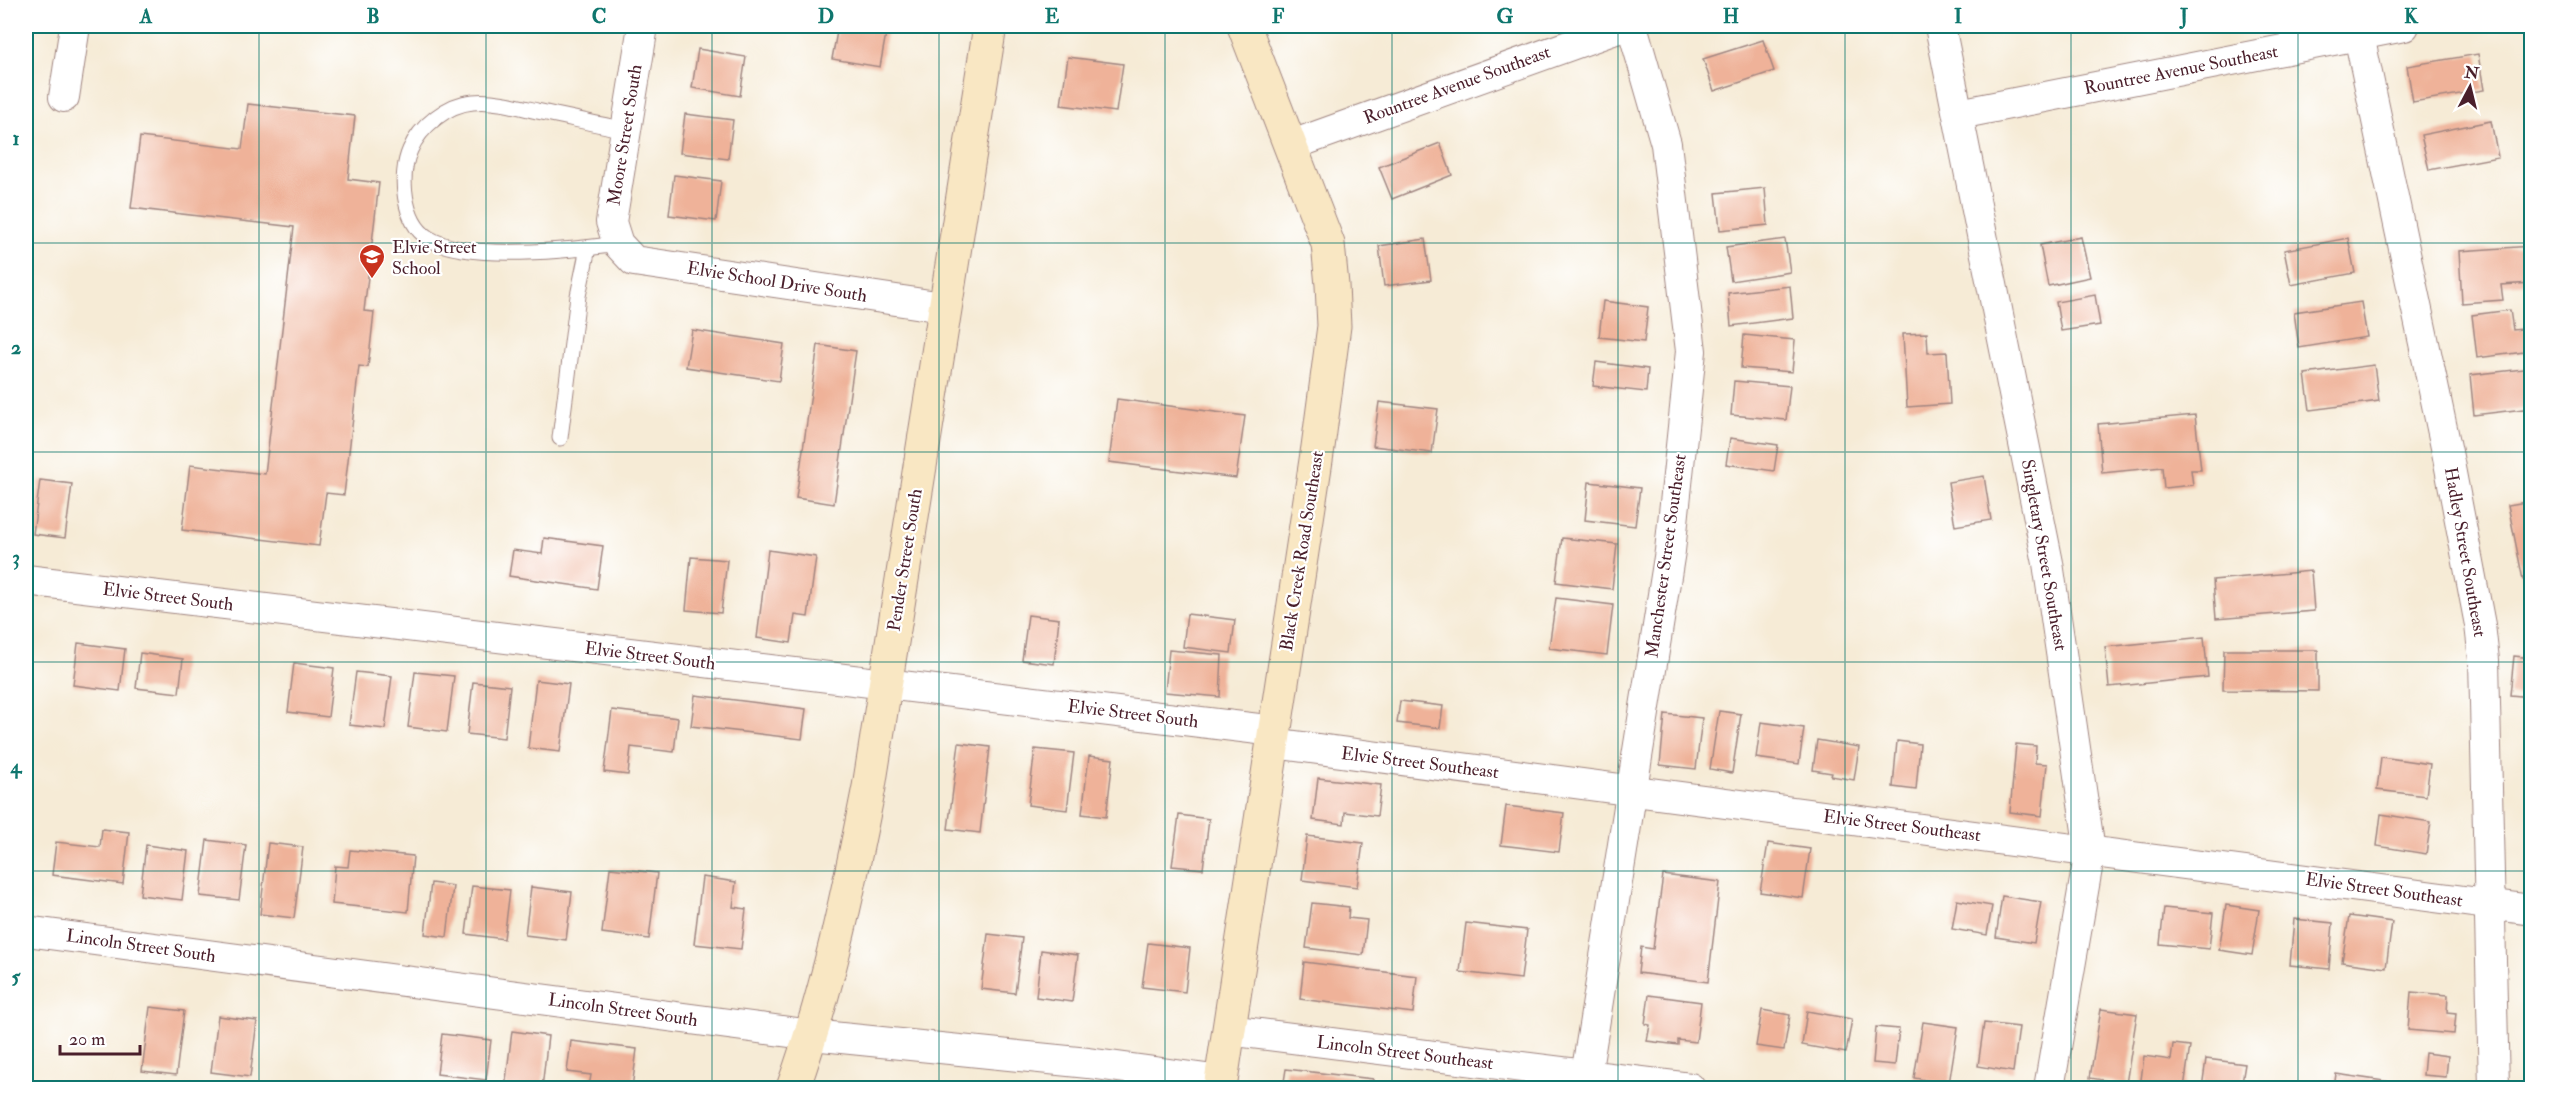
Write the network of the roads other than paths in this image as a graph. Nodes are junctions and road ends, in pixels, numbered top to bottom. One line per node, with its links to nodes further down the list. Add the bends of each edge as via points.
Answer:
1 (75, 26): 10 (street)
2 (643, 26): 12 (street, Moore Street South)
3 (990, 26): 16 (street, Pender Street South)
4 (1244, 26): 13 (street, Black Creek Road Southeast)
5 (1624, 26): 13 (street, Rountree Avenue Southeast)
6 (1632, 26): 21 (street, Manchester Street Southeast, via 1666,144 1691,351 1670,551)
7 (1940, 26): 11 (street, Singletary Street Southeast)
8 (2403, 26): 9 (street, Rountree Avenue Southeast)
9 (2358, 30): 11 (street, Rountree Avenue Southeast); 23 (street, Hadley Street Southeast, via 2480,625)
10 (64, 97)
11 (1959, 114): 22 (street, Singletary Street Southeast, via 2048,563)
12 (626, 130): 14 (street, Moore Street South, via 611,222); 15 (lane, via 502,103 473,102 451,107 427,126 410,149 405,173 406,198 412,220 427,237 453,248)
13 (1292, 145): 20 (street, Black Creek Road Southeast, via 1328,244 1334,326)
14 (618, 244): 15 (lane); 16 (street, Elvie School Drive South, via 634,261)
15 (588, 248): 17 (lane)
16 (943, 307): 19 (street, Pender Street South)
17 (560, 438)
18 (26, 580): 19 (street, Elvie Street South)
19 (885, 683): 20 (street, Elvie Street South); 27 (street, Pender Street South, via 854,865)
20 (1274, 737): 21 (street, Elvie Street Southeast); 26 (street, Black Creek Road Southeast)
21 (1632, 790): 22 (street, Elvie Street Southeast); 28 (street, Manchester Street Southeast)
22 (2090, 851): 23 (street, Elvie Street Southeast); 32 (street, Singletary Street Southeast)
23 (2488, 904): 24 (street, Elvie Street Southeast); 33 (street, Hadley Street Southeast)
24 (2532, 910)
25 (26, 931): 27 (street, Lincoln Street South)
26 (1228, 1030): 28 (street, Lincoln Street Southeast); 29 (street, Black Creek Road Southeast)
27 (812, 1035): 29 (street, Lincoln Street South, via 1088,1064); 30 (street, Pender Street South)
28 (1585, 1082): 31 (street, Lincoln Street Southeast)
29 (1220, 1085)
30 (793, 1089)
31 (1690, 1089)
32 (2049, 1089)
33 (2494, 1089)

